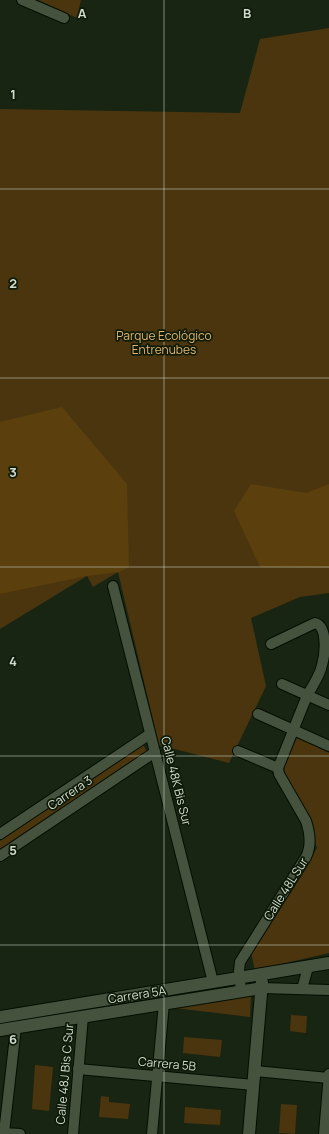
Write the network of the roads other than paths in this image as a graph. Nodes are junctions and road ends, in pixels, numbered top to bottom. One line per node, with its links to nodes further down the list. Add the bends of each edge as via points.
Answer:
1 (22, 0): 2 (street)
2 (64, 18)
3 (113, 586): 11 (street, Calle 48K Bis Sur)
4 (271, 644): 5 (street, via 315,623 322,629)
5 (326, 668): 7 (street)
6 (282, 684): 7 (street)
7 (308, 696): 8 (street); 10 (street)
8 (329, 705)
9 (258, 714): 10 (street)
10 (294, 729): 12 (street); 15 (street)
11 (150, 734): 14 (street, Calle 48K Bis Sur); 16 (street, Carrera 3)
12 (329, 746)
13 (238, 751): 15 (street)
14 (155, 752): 17 (street, Carrera 3); 22 (street, Calle 48K Bis Sur)
15 (278, 768): 21 (street, Calle 48L Sur, via 306,821 310,845 306,857 240,962)
16 (0, 834)
17 (0, 856)
18 (329, 963): 19 (street, Carrera 5A)
19 (308, 967): 20 (street, Carrera 5A); 24 (street)
20 (269, 974): 21 (street, Carrera 5A); 23 (street)
21 (240, 978): 22 (street, Carrera 5A); 26 (street, Calle 48L Sur)
22 (213, 982): 29 (street, Carrera 5A)
23 (262, 988): 24 (street); 26 (street, Carrera 5A); 33 (street)
24 (302, 989): 25 (street)
25 (329, 990)
26 (241, 991): 27 (street, Carrera 5A)
27 (164, 1003): 28 (street, Carrera 5A); 35 (street)
28 (83, 1016): 30 (street, Carrera 5A); 32 (street, Calle 48J Bis C Sur)
29 (0, 1017)
30 (16, 1027): 31 (street, Carrera 5A); 38 (street, via 4,1133)
31 (0, 1030)
32 (78, 1069): 35 (street, Carrera 5B); 39 (street, Calle 48J Bis C Sur)
33 (255, 1071): 36 (street); 37 (street)
34 (329, 1074): 36 (street)
35 (157, 1076): 37 (street, Carrera 5B); 40 (street)
36 (329, 1078): 42 (street)
37 (254, 1085): 41 (street)
38 (20, 1134)
39 (73, 1134)
40 (152, 1134)
41 (250, 1134)
42 (324, 1134)

